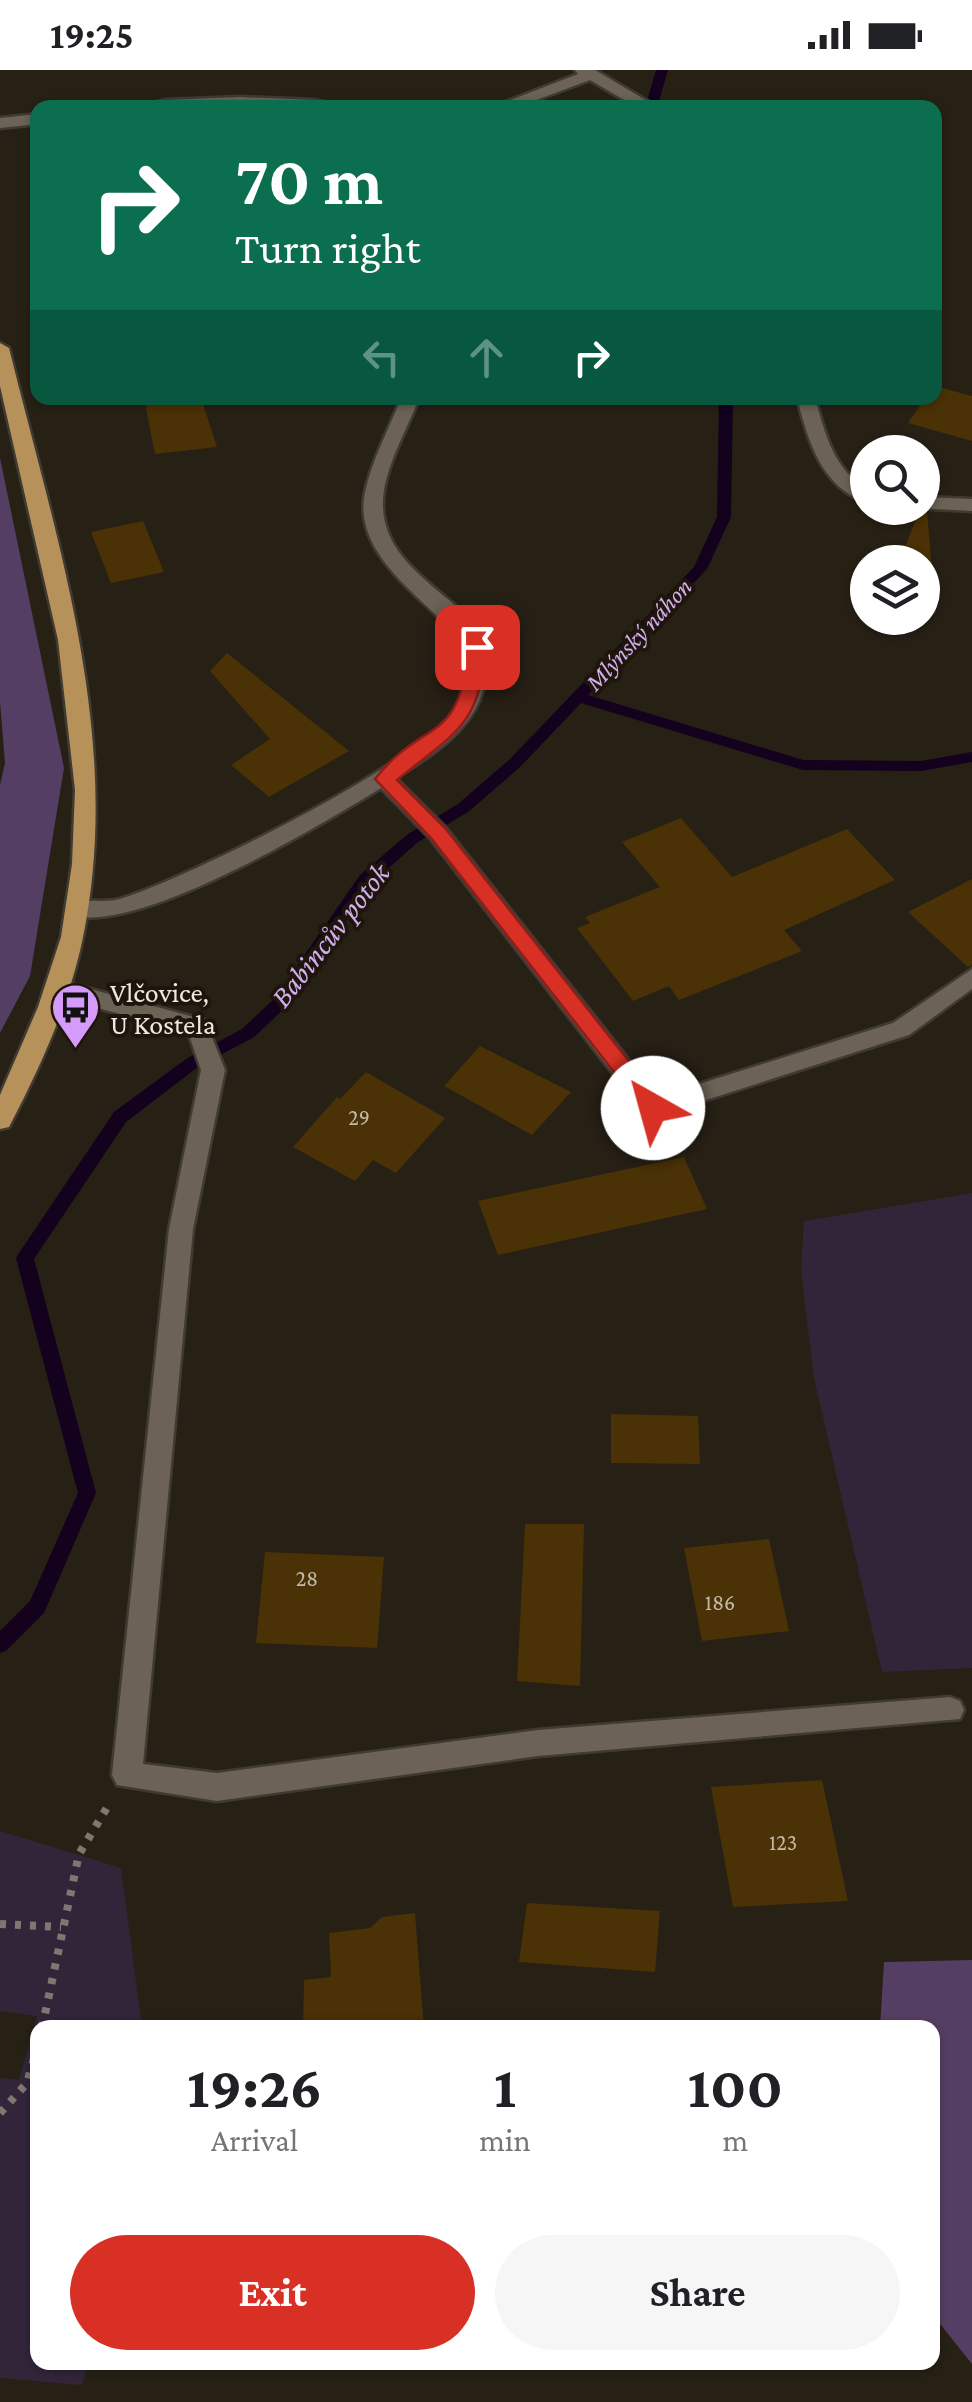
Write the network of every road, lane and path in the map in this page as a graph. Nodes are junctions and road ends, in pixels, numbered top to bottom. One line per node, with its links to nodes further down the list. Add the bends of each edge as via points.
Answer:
1 (586, 73): 4 (street); 5 (street)
2 (211, 100): 3 (street)
3 (270, 100)
4 (518, 100)
5 (636, 100)
6 (30, 120): 7 (street)
7 (0, 123)
8 (0, 348): 15 (main road, via 79,692 87,790)
9 (407, 405): 14 (street, via 372,504 376,524 407,573 468,633 478,662 462,717)
10 (808, 405): 11 (street, via 824,462)
11 (850, 489)
12 (940, 504): 13 (street)
13 (972, 505)
14 (385, 779): 15 (street, via 129,905); 16 (street, via 431,826 653,1108 900,1029)
15 (78, 909): 17 (main road)
16 (972, 976)
17 (57, 989): 18 (main road); 20 (street, via 197,1026 208,1057 181,1229)
18 (0, 1120)
19 (950, 1710): 20 (street, via 538,1744 217,1787)
20 (128, 1775): 22 (path, via 79,1854)
21 (0, 1924): 22 (path)
22 (61, 1927): 23 (path)
23 (44, 2020)
24 (30, 2068): 25 (path, via 27,2083)
25 (0, 2114)

